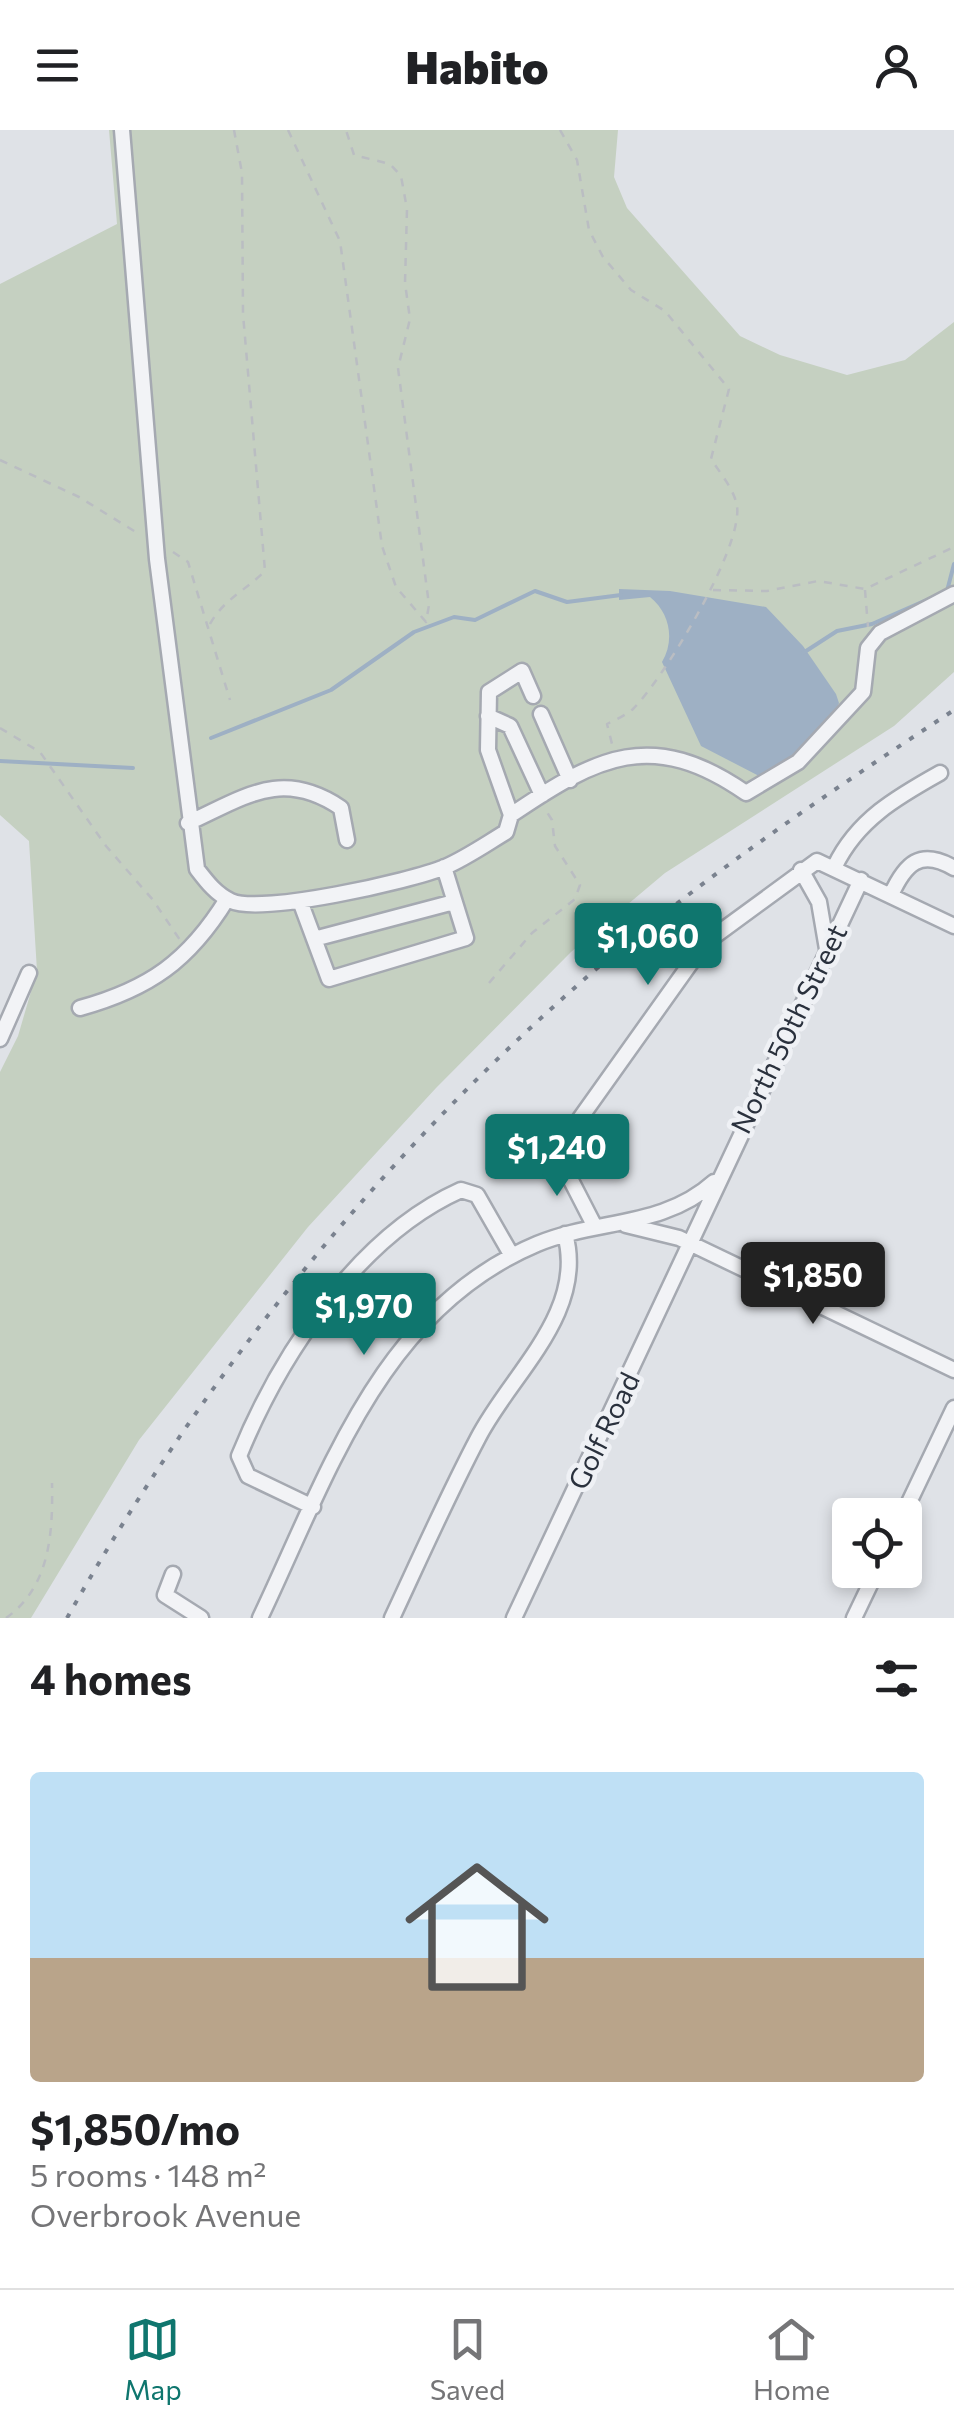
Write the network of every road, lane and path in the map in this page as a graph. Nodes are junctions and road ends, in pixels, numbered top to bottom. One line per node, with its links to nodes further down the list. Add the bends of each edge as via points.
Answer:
1 (122, 130): 7 (street)
2 (234, 130): 12 (path, via 242,172 243,314 265,571 220,604)
3 (288, 130): 4 (path, via 340,241 382,546 396,587 426,622 398,368 410,320 408,209 401,176 390,164 354,154)
4 (346, 130)
5 (560, 130): 10 (path, via 576,160 589,230 603,257 632,290 666,311 730,389 711,459 737,506 734,535)
6 (0, 460): 7 (path)
7 (156, 544): 12 (path, via 188,562); 24 (street)
8 (954, 547): 9 (path)
9 (865, 588): 10 (path, via 818,582); 13 (path)
10 (712, 591): 19 (path, via 632,710 607,724)
11 (954, 594): 19 (street, via 880,633 868,648 863,692 798,762 746,793 703,767 669,757 630,753)
12 (210, 624): 15 (path)
13 (868, 634)
14 (533, 696): 17 (street, via 522,672 507,676 489,692)
15 (230, 700)
16 (541, 714): 21 (street)
17 (488, 716): 22 (street, via 510,726); 23 (street, via 488,750)
18 (0, 728): 38 (path, via 43,756)
19 (616, 759): 21 (street)
20 (940, 774): 26 (street, via 876,812)
21 (570, 780): 22 (street)
22 (537, 798): 23 (street); 40 (path, via 552,820 555,846 580,885 576,899 532,932)
23 (512, 815): 27 (street, via 506,832)
24 (188, 824): 25 (street, via 289,786 341,808); 32 (street, via 197,870)
25 (346, 840)
26 (835, 866): 29 (street, via 817,860); 30 (street)
27 (444, 867): 33 (street); 34 (street)
28 (954, 868): 31 (street, via 918,859)
29 (801, 870): 37 (street, via 822,911); 45 (street, via 705,943 559,1148)
30 (861, 880): 31 (street); 37 (street, North 50th Street)
31 (890, 895): 35 (street)
32 (227, 899): 33 (street, via 252,906); 38 (street)
33 (300, 901): 36 (street)
34 (454, 902): 36 (street); 36 (street, via 466,938 329,979)
35 (953, 924)
36 (314, 939)
37 (827, 949): 43 (street, North 50th Street)
38 (186, 950): 41 (street, via 141,988)
39 (30, 973): 42 (street)
40 (489, 983)
41 (80, 1008)
42 (0, 1039)
43 (718, 1179): 44 (street, North 50th Street, via 683,1206); 47 (street, North 50th Street)
44 (620, 1224): 45 (street, North 50th Street); 47 (street, North 50th Street)
45 (594, 1227): 46 (street, North 50th Street)
46 (565, 1234): 48 (street, North 50th Street); 59 (street, via 568,1274 540,1348 492,1412)
47 (692, 1244): 49 (street); 60 (street, Golf Road)
48 (512, 1256): 53 (street, North 50th Street, via 459,1288 404,1342 372,1387); 53 (street, via 478,1195 461,1190 385,1243 337,1292 272,1386 240,1456 248,1476)
49 (954, 1370)
50 (954, 1408): 52 (street)
51 (52, 1483): 56 (path, via 45,1564 25,1605)
52 (911, 1498)
53 (313, 1507): 58 (street, North 50th Street)
54 (173, 1574): 57 (street, via 165,1595)
55 (868, 1588): 61 (street)
56 (6, 1618)
57 (201, 1618)
58 (260, 1618)
59 (392, 1618)
60 (514, 1618)
61 (854, 1618)

